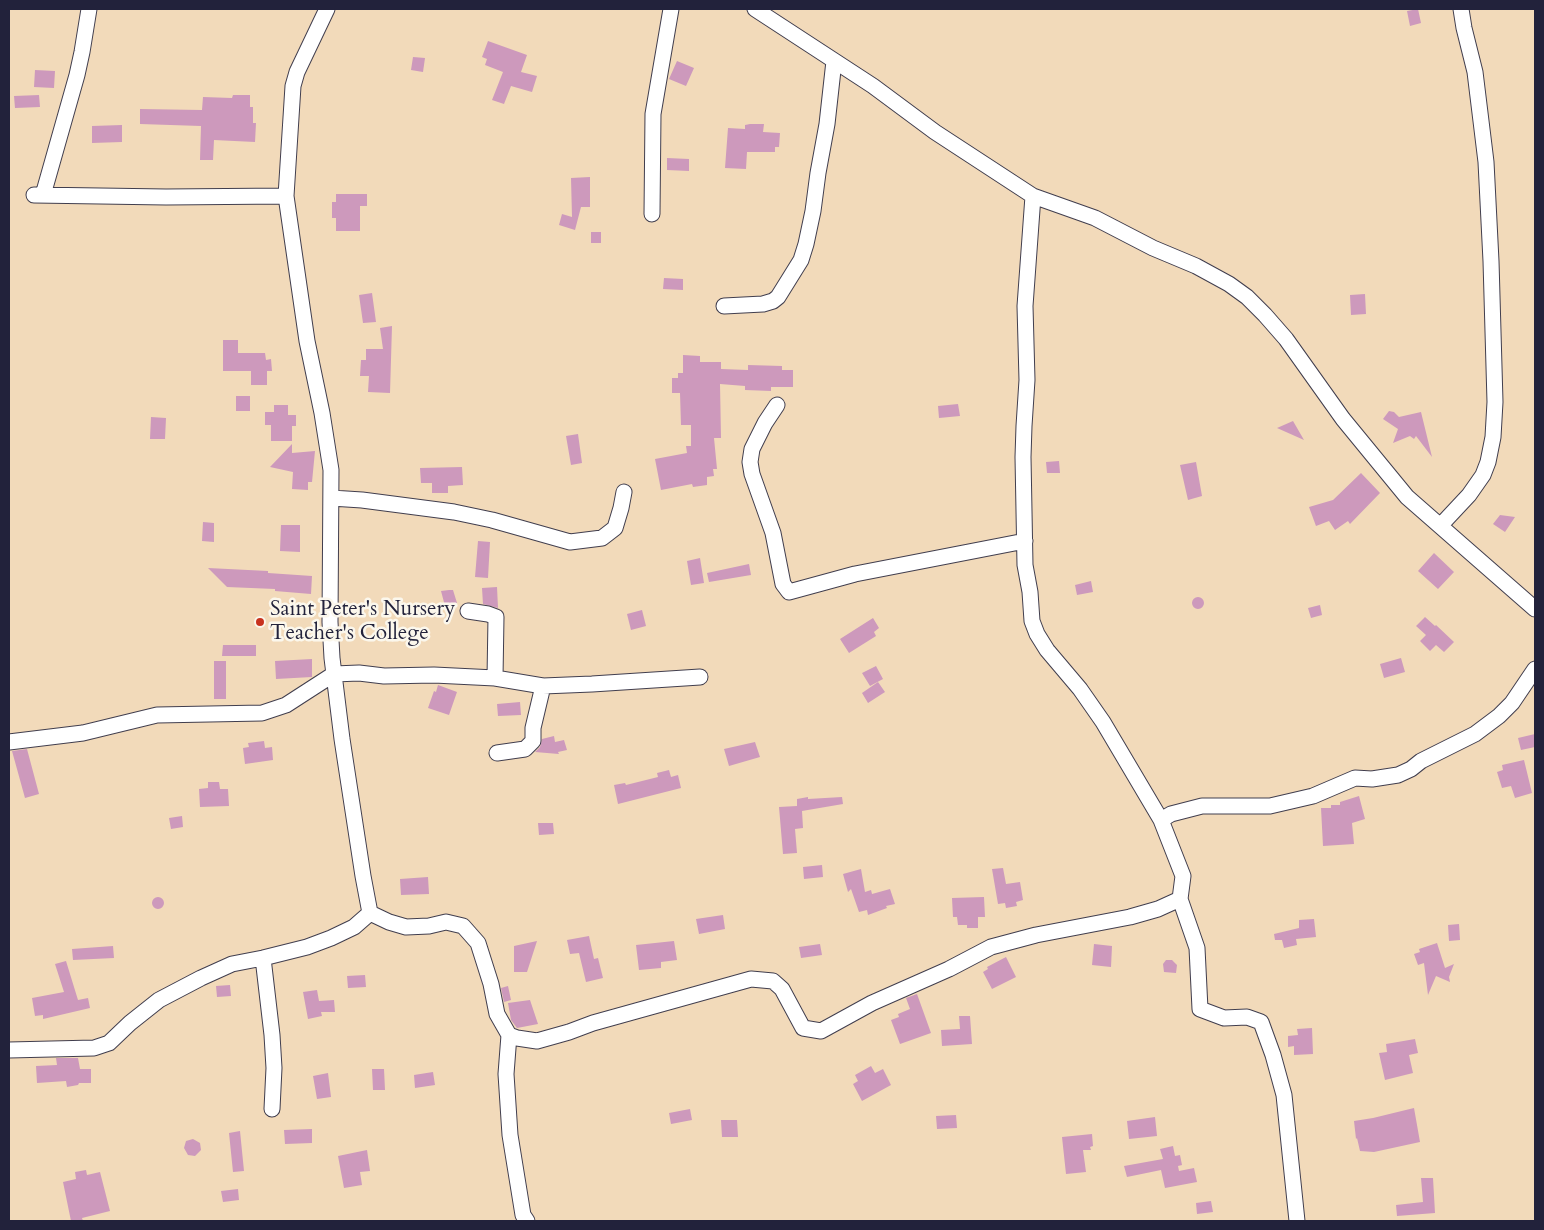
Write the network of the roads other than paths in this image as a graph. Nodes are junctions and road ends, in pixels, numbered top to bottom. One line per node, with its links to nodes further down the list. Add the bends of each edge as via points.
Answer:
1 (89, 9): 7 (street, via 77,75 38,195)
2 (327, 9): 7 (street, via 293,86)
3 (671, 9): 9 (street, via 653,114)
4 (755, 9): 6 (street)
5 (1460, 9): 14 (street, via 1476,72 1486,162 1495,402 1493,438 1483,474 1469,495)
6 (834, 61): 8 (street); 10 (street, via 813,211 801,260 773,301)
7 (286, 196): 13 (street, via 331,470)
8 (1033, 196): 14 (street, via 1096,218 1196,266 1247,297 1286,339 1343,419 1401,490); 15 (street, via 1024,306 1027,380 1023,457)
9 (652, 214)
10 (724, 306)
11 (777, 405): 15 (street, via 752,449 750,462 773,533 783,584 788,592 847,576)
12 (624, 492): 13 (street, via 615,528 602,538 570,542 454,512)
13 (331, 498): 19 (street, via 330,622)
14 (1440, 526): 16 (street)
15 (1025, 542): 25 (street, via 1032,621 1037,634 1103,722)
16 (1535, 609)
17 (468, 611): 21 (street, via 496,617)
18 (1535, 669): 25 (street, via 1500,716 1475,734 1398,775 1355,778 1312,796 1270,806 1202,806)
19 (334, 674): 21 (street); 23 (street, via 286,705 262,713 157,716 83,733); 27 (street)
20 (700, 677): 22 (street)
21 (495, 678): 22 (street)
22 (543, 686): 24 (street, via 533,741 525,748)
23 (9, 742)
24 (496, 753)
25 (1161, 820): 26 (street, via 1182,876)
26 (1180, 899): 29 (street, via 1130,917 991,947 872,1003 821,1031 802,1028 782,988 773,981 751,979 593,1022 537,1041); 33 (street, via 1198,948 1200,1009 1224,1018 1247,1017 1261,1022 1273,1055 1284,1095)
27 (370, 913): 28 (street, via 354,927 331,938); 29 (street, via 406,927 446,922 463,926 478,943 498,1014)
28 (263, 958): 30 (street, via 232,964 159,1000 109,1043 94,1048); 31 (street, via 273,1051)
29 (509, 1035): 32 (street, via 506,1074 510,1135 523,1215)
30 (9, 1050)
31 (272, 1109)
32 (527, 1221)
33 (1297, 1221)

